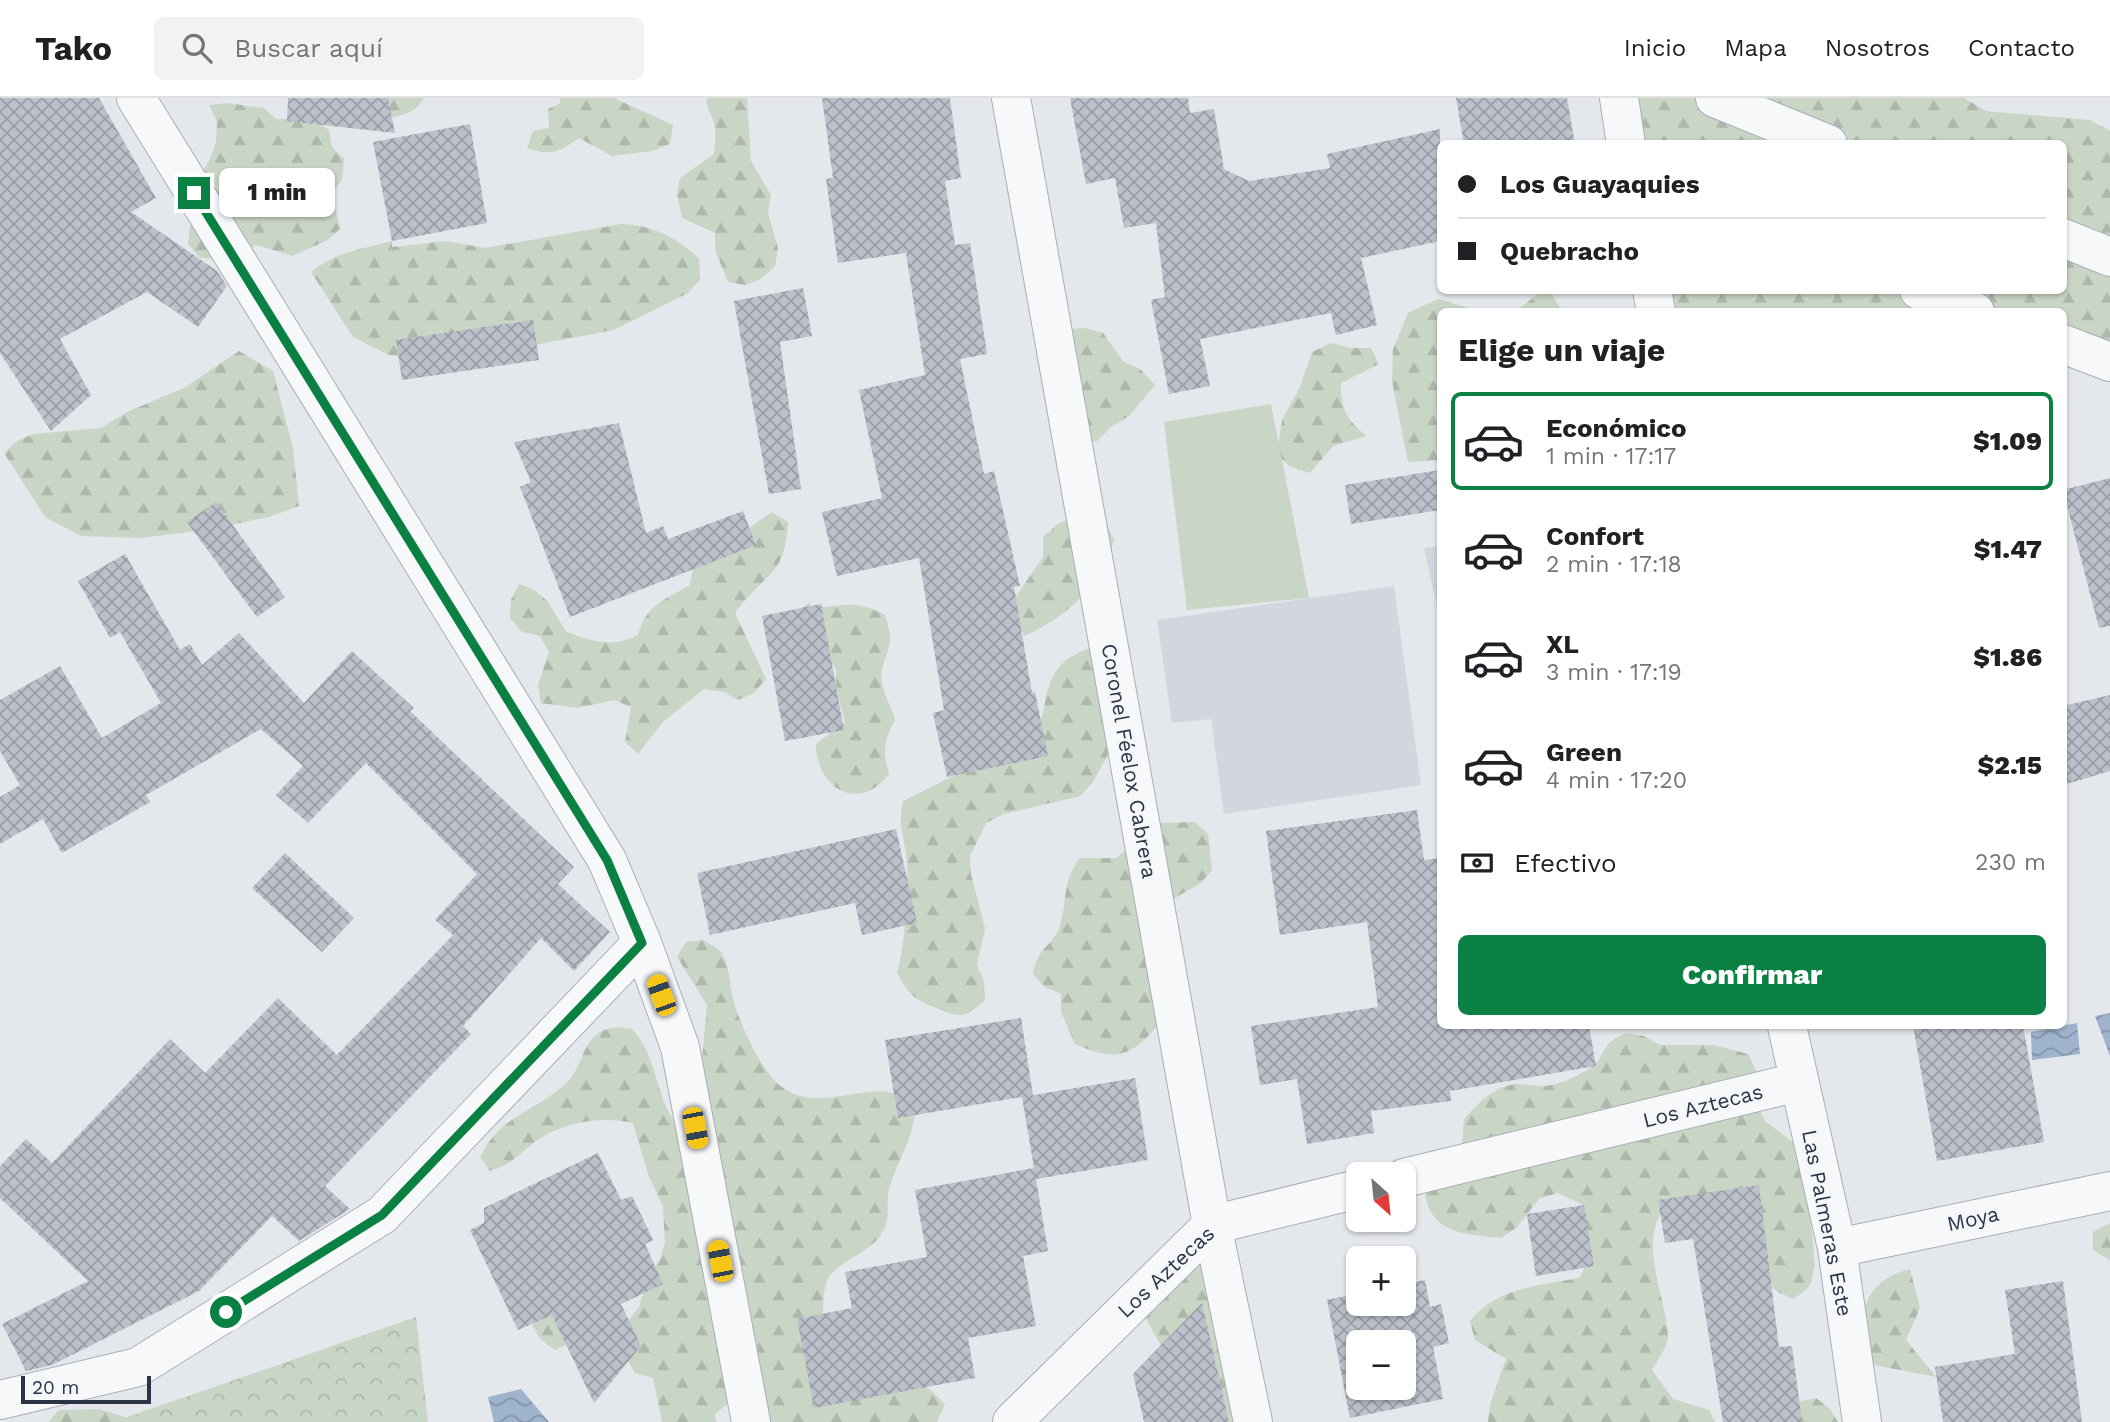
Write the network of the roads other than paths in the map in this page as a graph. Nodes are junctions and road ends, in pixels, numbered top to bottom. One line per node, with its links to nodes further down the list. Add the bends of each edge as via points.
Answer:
1 (136, 98): 13 (street, via 607,860)
2 (1012, 98): 19 (street, Coronel Féelox Cabrera)
3 (1619, 98): 5 (street)
4 (1715, 98): 6 (street)
5 (1625, 140)
6 (1818, 140)
7 (2067, 240): 8 (street)
8 (2110, 257)
9 (1929, 294): 10 (street)
10 (1965, 308)
11 (2067, 346): 12 (street)
12 (2110, 362)
13 (642, 943): 21 (street, via 382,1215 138,1367); 22 (street, via 680,1047)
14 (1788, 1029): 15 (street, Las Palmeras Este)
15 (1798, 1082): 16 (street, Los Aztecas); 20 (street, Las Palmeras Este)
16 (1416, 1175)
17 (2110, 1191): 20 (street, Moya)
18 (1346, 1192): 19 (street, Los Aztecas)
19 (1212, 1225): 23 (street, Los Aztecas); 24 (street, Coronel Féelox Cabrera)
20 (1837, 1248): 25 (street, Las Palmeras Este)
21 (0, 1400)
22 (751, 1422)
23 (1012, 1422)
24 (1252, 1422)
25 (1862, 1422)

